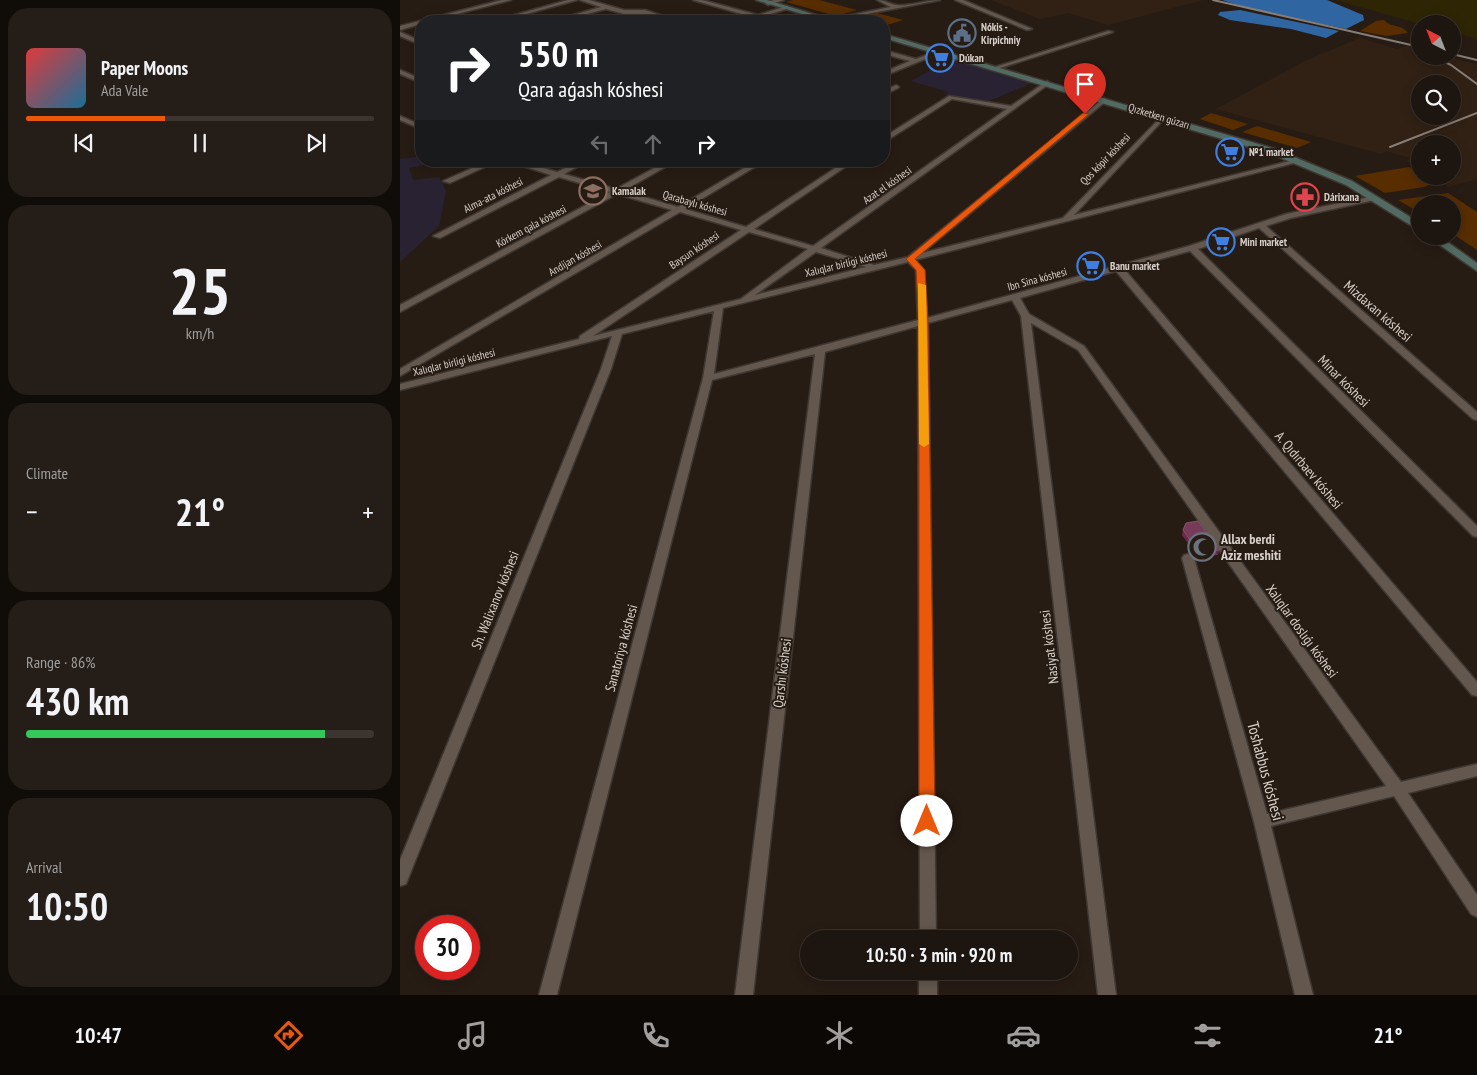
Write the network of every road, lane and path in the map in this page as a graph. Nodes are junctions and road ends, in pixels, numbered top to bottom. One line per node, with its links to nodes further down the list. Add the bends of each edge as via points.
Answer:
1 (508, 0): 14 (street)
2 (574, 0): 15 (street)
3 (583, 0): 11 (street)
4 (696, 0): 18 (street)
5 (759, 0): 10 (street)
6 (780, 0): 10 (street)
7 (880, 0): 12 (street)
8 (937, 0): 12 (street)
9 (958, 0): 24 (street)
10 (768, 2): 13 (street)
11 (606, 7): 16 (street); 17 (street)
12 (896, 7): 21 (street)
13 (787, 8): 19 (street); 20 (street)
14 (449, 15)
15 (518, 15)
16 (577, 15)
17 (655, 15)
18 (752, 15)
19 (765, 15)
20 (810, 15)
21 (858, 15)
22 (415, 24): 23 (street)
23 (400, 28)
24 (1029, 29)
25 (1110, 32): 32 (street)
26 (400, 34): 28 (street)
27 (890, 38): 29 (street, Qızketken gúzarı)
28 (415, 40)
29 (939, 52): 31 (street); 32 (street, Qızketken gúzarı)
30 (890, 54): 31 (street)
31 (916, 61): 34 (street)
32 (995, 68): 36 (street, Qızketken gúzarı)
33 (400, 72): 35 (street)
34 (890, 72)
35 (415, 78)
36 (1048, 83): 39 (street, Qızketken gúzarı); 40 (street, Azat el kóshesi)
37 (896, 86): 38 (street)
38 (890, 90)
39 (1104, 100): 41 (street, Qızketken gúzarı); 65 (street)
40 (1014, 108): 44 (street, via 950,97); 64 (street, Azat el kóshesi)
41 (1163, 117): 45 (street, Qızketken gúzarı); 57 (street, Qos kópir kóshesi)
42 (400, 118): 43 (street)
43 (415, 124)
44 (890, 136)
45 (1298, 161): 55 (street, Qızketken gúzarı, via 1341,179); 57 (street, Xalıqlar birligi kóshesi)
46 (481, 167): 53 (street)
47 (531, 167): 52 (street, Qarabaylı kóshesi)
48 (574, 167): 52 (street, Alma-ata kóshesi)
49 (662, 167): 54 (street, Kórkem qala kóshesi)
50 (752, 167): 56 (street, Andijan kóshesi)
51 (842, 167): 60 (street, Baysun kóshesi)
52 (559, 175): 54 (street, Qarabaylı kóshesi); 61 (street, Alma-ata kóshesi)
53 (447, 181)
54 (618, 192): 56 (street, Qarabaylı kóshesi); 72 (street, Kórkem qala kóshesi)
55 (1372, 198): 58 (street, Qızketken gúzarı); 59 (street, Ibn Sina kóshesi, via 1289,216)
56 (680, 210): 60 (street, Qarabaylı kóshesi); 78 (street, Andijan kóshesi)
57 (1066, 219): 65 (street, Xalıqlar birligi kóshesi)
58 (1411, 222)
59 (1261, 226): 63 (street, Ibn Sina kóshesi); 81 (street, Mizdaxan kóshesi)
60 (746, 229): 64 (street, Qarabaylı kóshesi); 76 (street, Baysun kóshesi)
61 (437, 236)
62 (1445, 245): 68 (street)
63 (1192, 248): 67 (street, Ibn Sina kóshesi); 82 (street, Minar kóshesi)
64 (816, 249): 66 (street, Qarabaylı kóshesi); 70 (street, Azat el kóshesi)
65 (910, 259): 66 (street, Xalıqlar birligi kóshesi); 74 (street, via 920,270)
66 (874, 268): 70 (street, Xalıqlar birligi kóshesi)
67 (1118, 268): 69 (street, Ibn Sina kóshesi); 84 (street, A. Qıdırbaev kóshesi)
68 (1477, 268)
69 (1015, 297): 73 (street, Nasiyat kóshesi); 74 (street, Ibn Sina kóshesi)
70 (737, 303): 71 (street, Xalıqlar birligi kóshesi)
71 (719, 307): 75 (street, Xalıqlar birligi kóshesi); 79 (street, Sanatoriya kóshesi)
72 (400, 309)
73 (1026, 316): 86 (street, Xalıqlar doslıǵı kóshesi, via 1080,348); 95 (street, Nasiyat kóshesi)
74 (923, 322): 77 (street, Ibn Sina kóshesi); 90 (street)
75 (618, 333): 76 (street, Xalıqlar birligi kóshesi); 88 (street, Sh. Walixanov kóshesi)
76 (576, 343): 80 (street, Xalıqlar birligi kóshesi)
77 (820, 350): 79 (street, Ibn Sina kóshesi); 93 (street, Qarshı kóshesi)
78 (400, 373)
79 (708, 378): 92 (street, Sanatoriya kóshesi)
80 (400, 388)
81 (1477, 416)
82 (1477, 533)
83 (1188, 558): 87 (street, Toshabbus kóshesi)
84 (1477, 691)
85 (1477, 770): 86 (street)
86 (1397, 789): 87 (street); 89 (street, Xalıqlar doslıǵı kóshesi)
87 (1262, 822): 96 (street, Toshabbus kóshesi)
88 (400, 879)
89 (1477, 909)
90 (928, 930)
91 (928, 980): 94 (street)
92 (548, 995)
93 (744, 995)
94 (928, 995)
95 (1107, 995)
96 (1304, 995)

